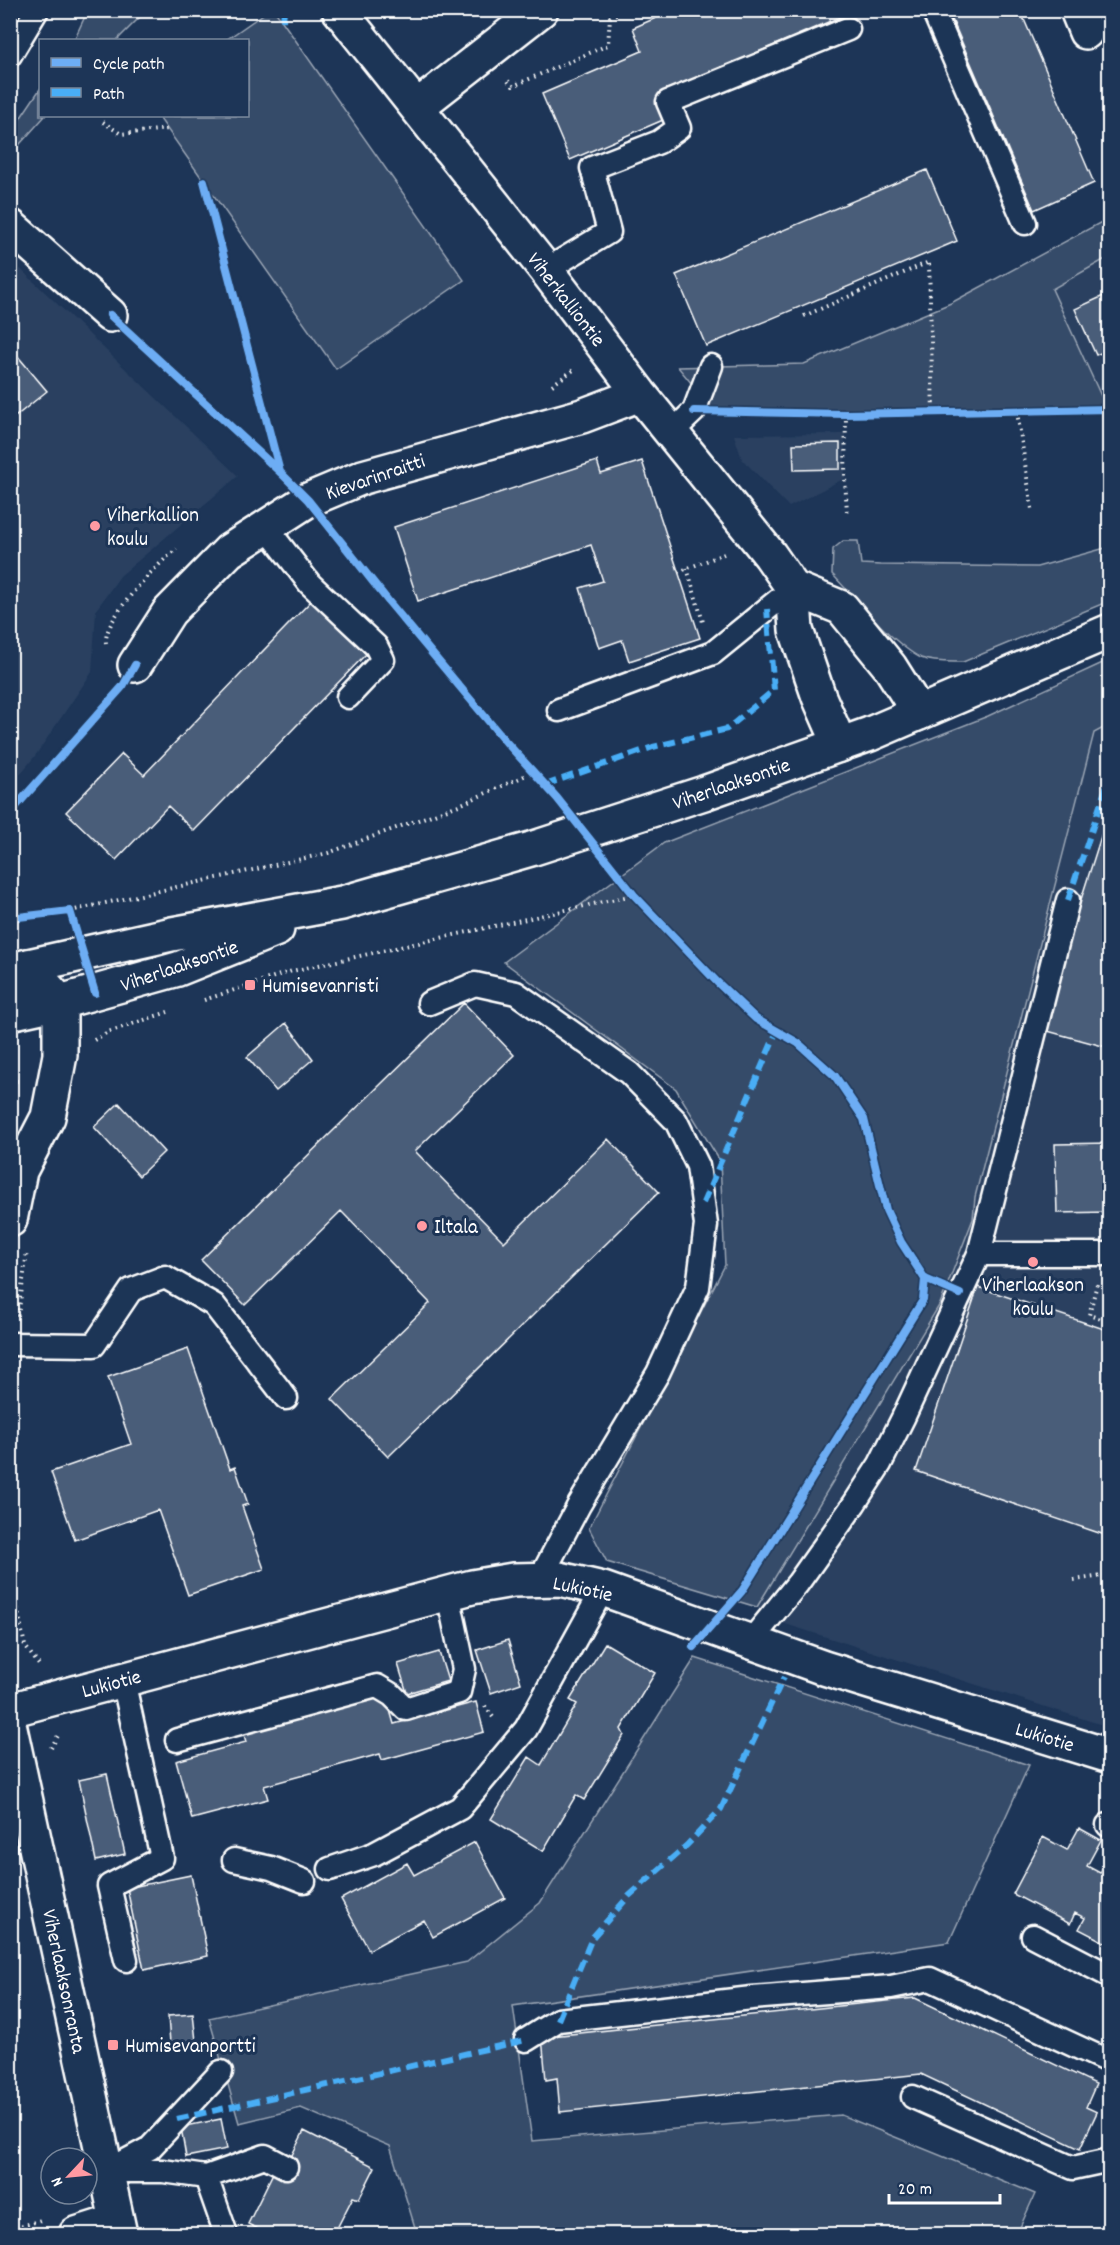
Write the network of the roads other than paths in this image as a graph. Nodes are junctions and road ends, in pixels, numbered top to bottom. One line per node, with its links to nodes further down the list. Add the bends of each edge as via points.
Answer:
1 (37, 10): 6 (lane)
2 (339, 10): 7 (street, Viherkalliontie)
3 (541, 10): 7 (street)
4 (933, 10): 8 (lane)
5 (848, 29): 10 (lane, via 668,102 679,128 659,142 592,168 609,232)
6 (10, 55)
7 (417, 107): 10 (street, Viherkalliontie)
8 (1025, 223)
9 (10, 226): 11 (street)
10 (546, 270): 13 (street, Viherkalliontie)
11 (110, 315)
12 (711, 366): 14 (lane, via 694,411)
13 (640, 394): 14 (street, Viherkalliontie); 15 (street, Kievarinraitti, via 582,416 363,477 308,500)
14 (672, 432): 16 (street, Viherkalliontie)
15 (266, 527): 18 (street, Kievarinraitti, via 229,551 169,612); 19 (lane, via 310,584 376,646 383,660)
16 (793, 588): 20 (lane, via 713,653); 21 (street, via 842,608 890,667); 22 (street, via 796,630)
17 (1110, 631): 21 (street, Viherlaaksontie)
18 (135, 665)
19 (348, 697)
20 (559, 710)
21 (919, 713): 22 (street, Viherlaaksontie)
22 (840, 745): 24 (street, Viherlaaksontie, via 552,842)
23 (1068, 900): 33 (lane)
24 (342, 903): 25 (street, Viherlaaksontie, via 172,934); 26 (street, Viherlaaksontie, via 178,969)
25 (19, 968): 26 (street); 27 (street)
26 (60, 1002): 29 (street, Viherlaaksontie); 31 (street, via 60,1055 48,1117)
27 (10, 1003)
28 (429, 1004): 37 (lane, via 475,984 516,993 629,1073 676,1121 698,1166 706,1225 698,1287 658,1373 579,1505)
29 (10, 1013)
30 (10, 1131): 31 (street)
31 (20, 1171): 32 (street)
32 (10, 1220)
33 (979, 1254): 34 (lane); 40 (lane, via 880,1464 798,1583)
34 (1106, 1254)
35 (10, 1344): 36 (lane, via 94,1345 131,1290 165,1277 214,1305)
36 (286, 1398)
37 (540, 1580): 38 (street, Lukiotie, via 560,1579); 39 (street, Lukiotie, via 513,1580)
38 (603, 1589): 40 (street, Lukiotie); 47 (lane, via 526,1729 460,1808 374,1854)
39 (448, 1594): 41 (street, Lukiotie); 44 (lane, via 464,1669 459,1692 406,1708 377,1686)
40 (750, 1642): 45 (street, Lukiotie)
41 (123, 1680): 42 (street, Lukiotie); 50 (lane, via 162,1858 109,1886)
42 (10, 1710)
43 (10, 1728): 58 (street, Viherlaaksonranta)
44 (177, 1740)
45 (1110, 1756)
46 (234, 1860): 48 (lane)
47 (330, 1869)
48 (304, 1881)
49 (1033, 1936): 51 (lane)
50 (126, 1960)
51 (1110, 1976)
52 (526, 2040): 53 (lane, via 558,2020 891,1987 930,1979)
53 (1110, 2062)
54 (221, 2072): 58 (lane, via 150,2148)
55 (913, 2097): 56 (lane, via 1073,2168)
56 (1110, 2160)
57 (286, 2167): 59 (lane, via 266,2156)
58 (107, 2171): 59 (lane, via 163,2171); 61 (street, Viherlaaksonranta)
59 (206, 2177): 62 (lane)
60 (65, 2225): 61 (street)
61 (119, 2228)
62 (226, 2235)

